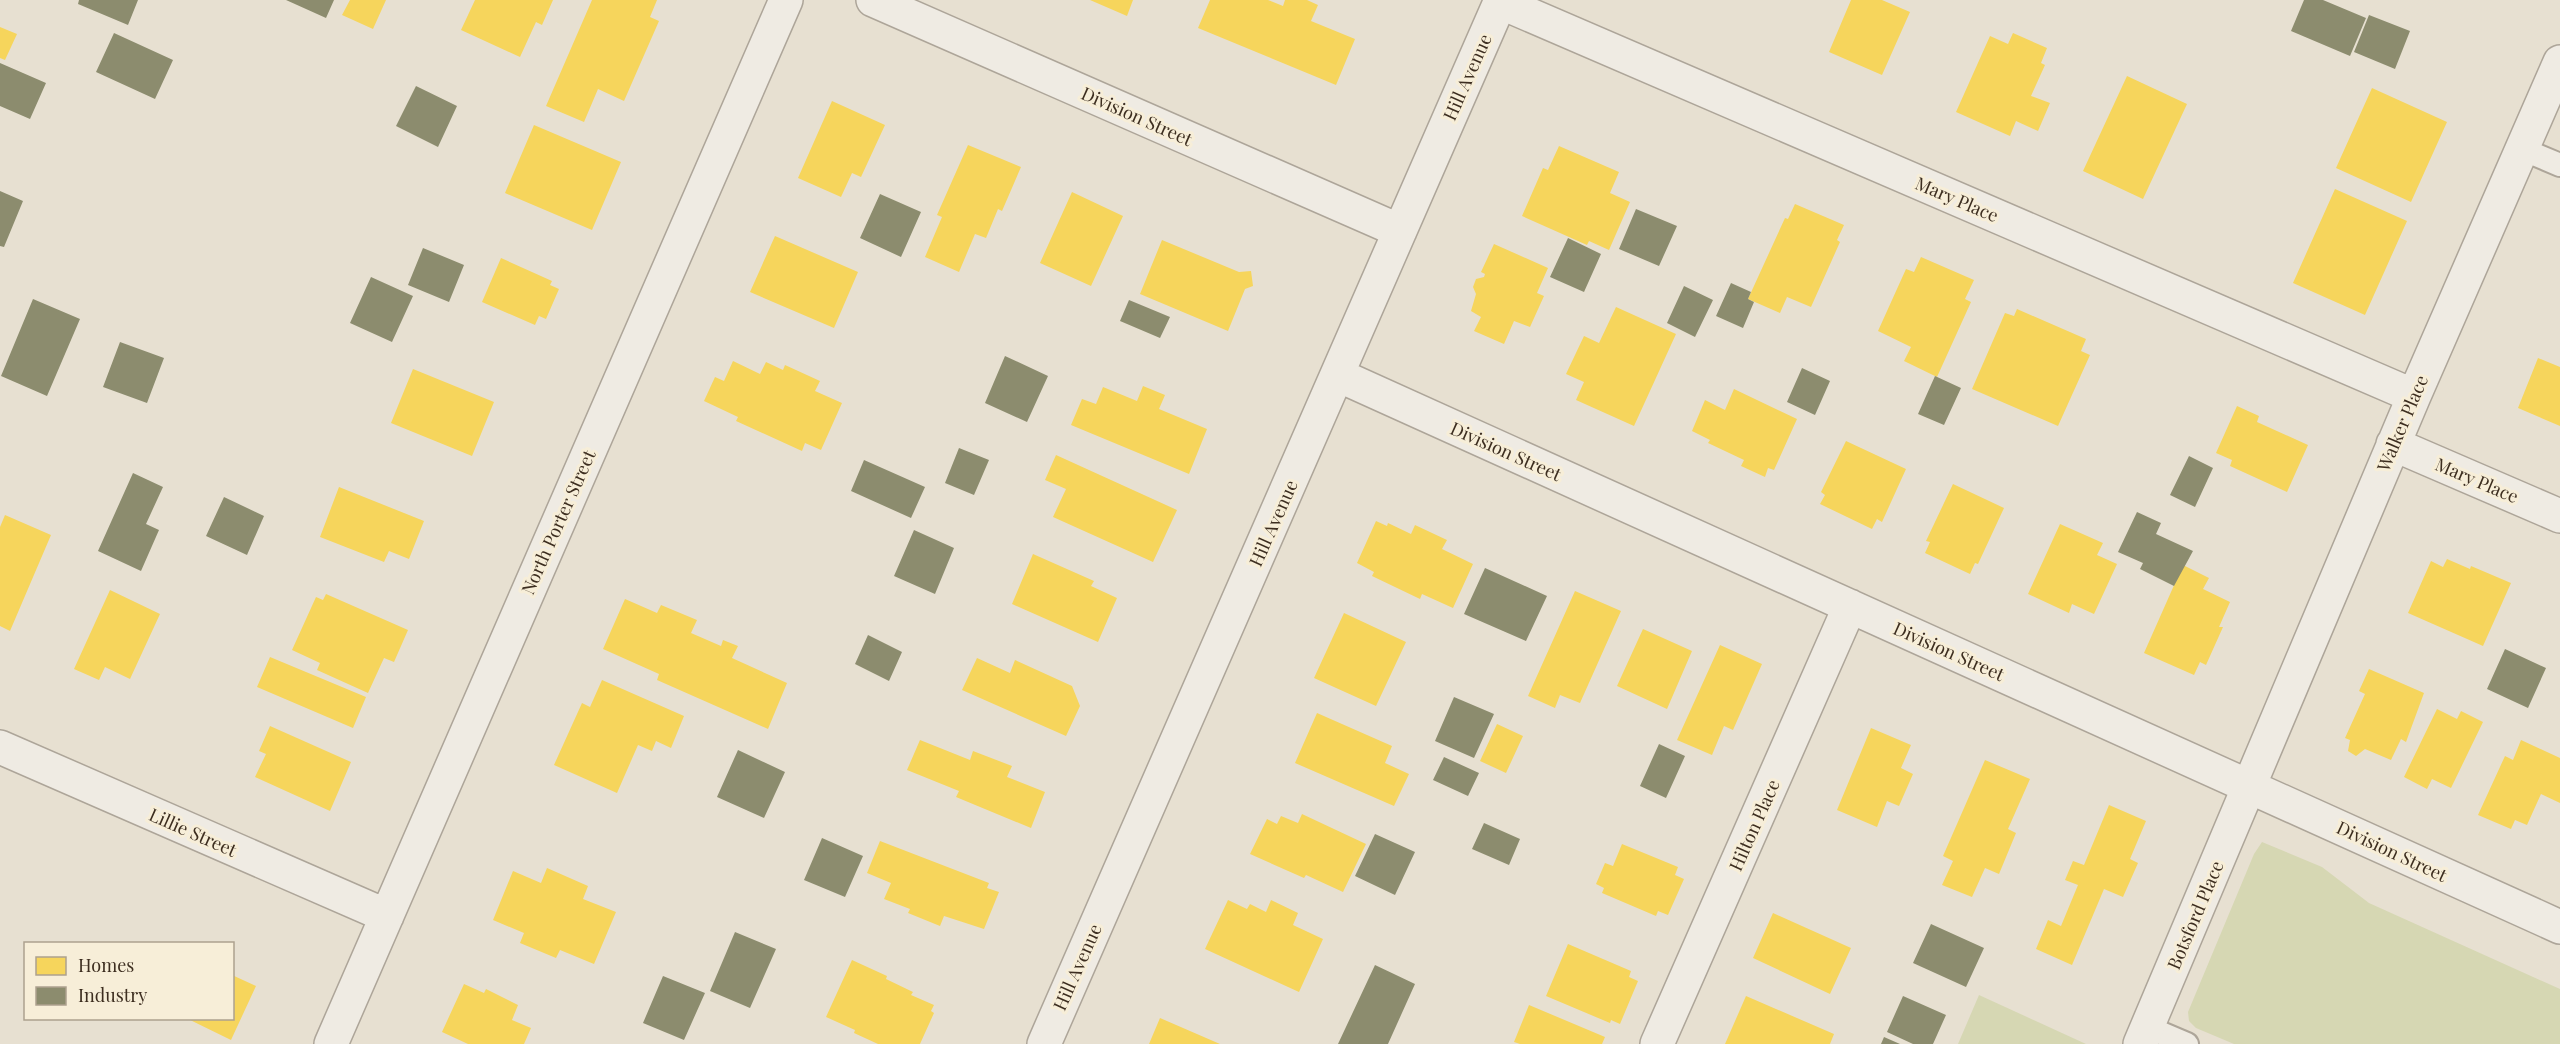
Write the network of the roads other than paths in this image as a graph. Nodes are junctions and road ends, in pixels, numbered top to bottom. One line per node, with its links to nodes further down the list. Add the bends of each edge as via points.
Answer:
1 (786, 0): 15 (street, North Porter Street)
2 (873, 0): 7 (street, Division Street)
3 (1500, 1): 7 (street, Hill Avenue); 9 (street, Mary Place)
4 (2560, 62): 5 (street, Walker Place)
5 (2522, 149): 6 (lane); 9 (street, Walker Place)
6 (2560, 165)
7 (1400, 231): 8 (street, Hill Avenue)
8 (1338, 375): 12 (street, Division Street); 19 (street, Hill Avenue)
9 (2414, 396): 10 (street, Walker Place)
10 (2393, 444): 11 (street, Mary Place); 14 (street, Walker Place)
11 (2560, 516)
12 (1851, 606): 14 (street, Division Street); 20 (street, Hilton Place)
13 (0, 747): 15 (street, Lillie Street)
14 (2250, 786): 16 (street, Division Street); 17 (street, Botsford Place)
15 (387, 916): 18 (street, North Porter Street)
16 (2560, 927)
17 (2144, 1035): 21 (lane)
18 (331, 1044)
19 (1044, 1044)
20 (1657, 1044)
21 (2187, 1044)

